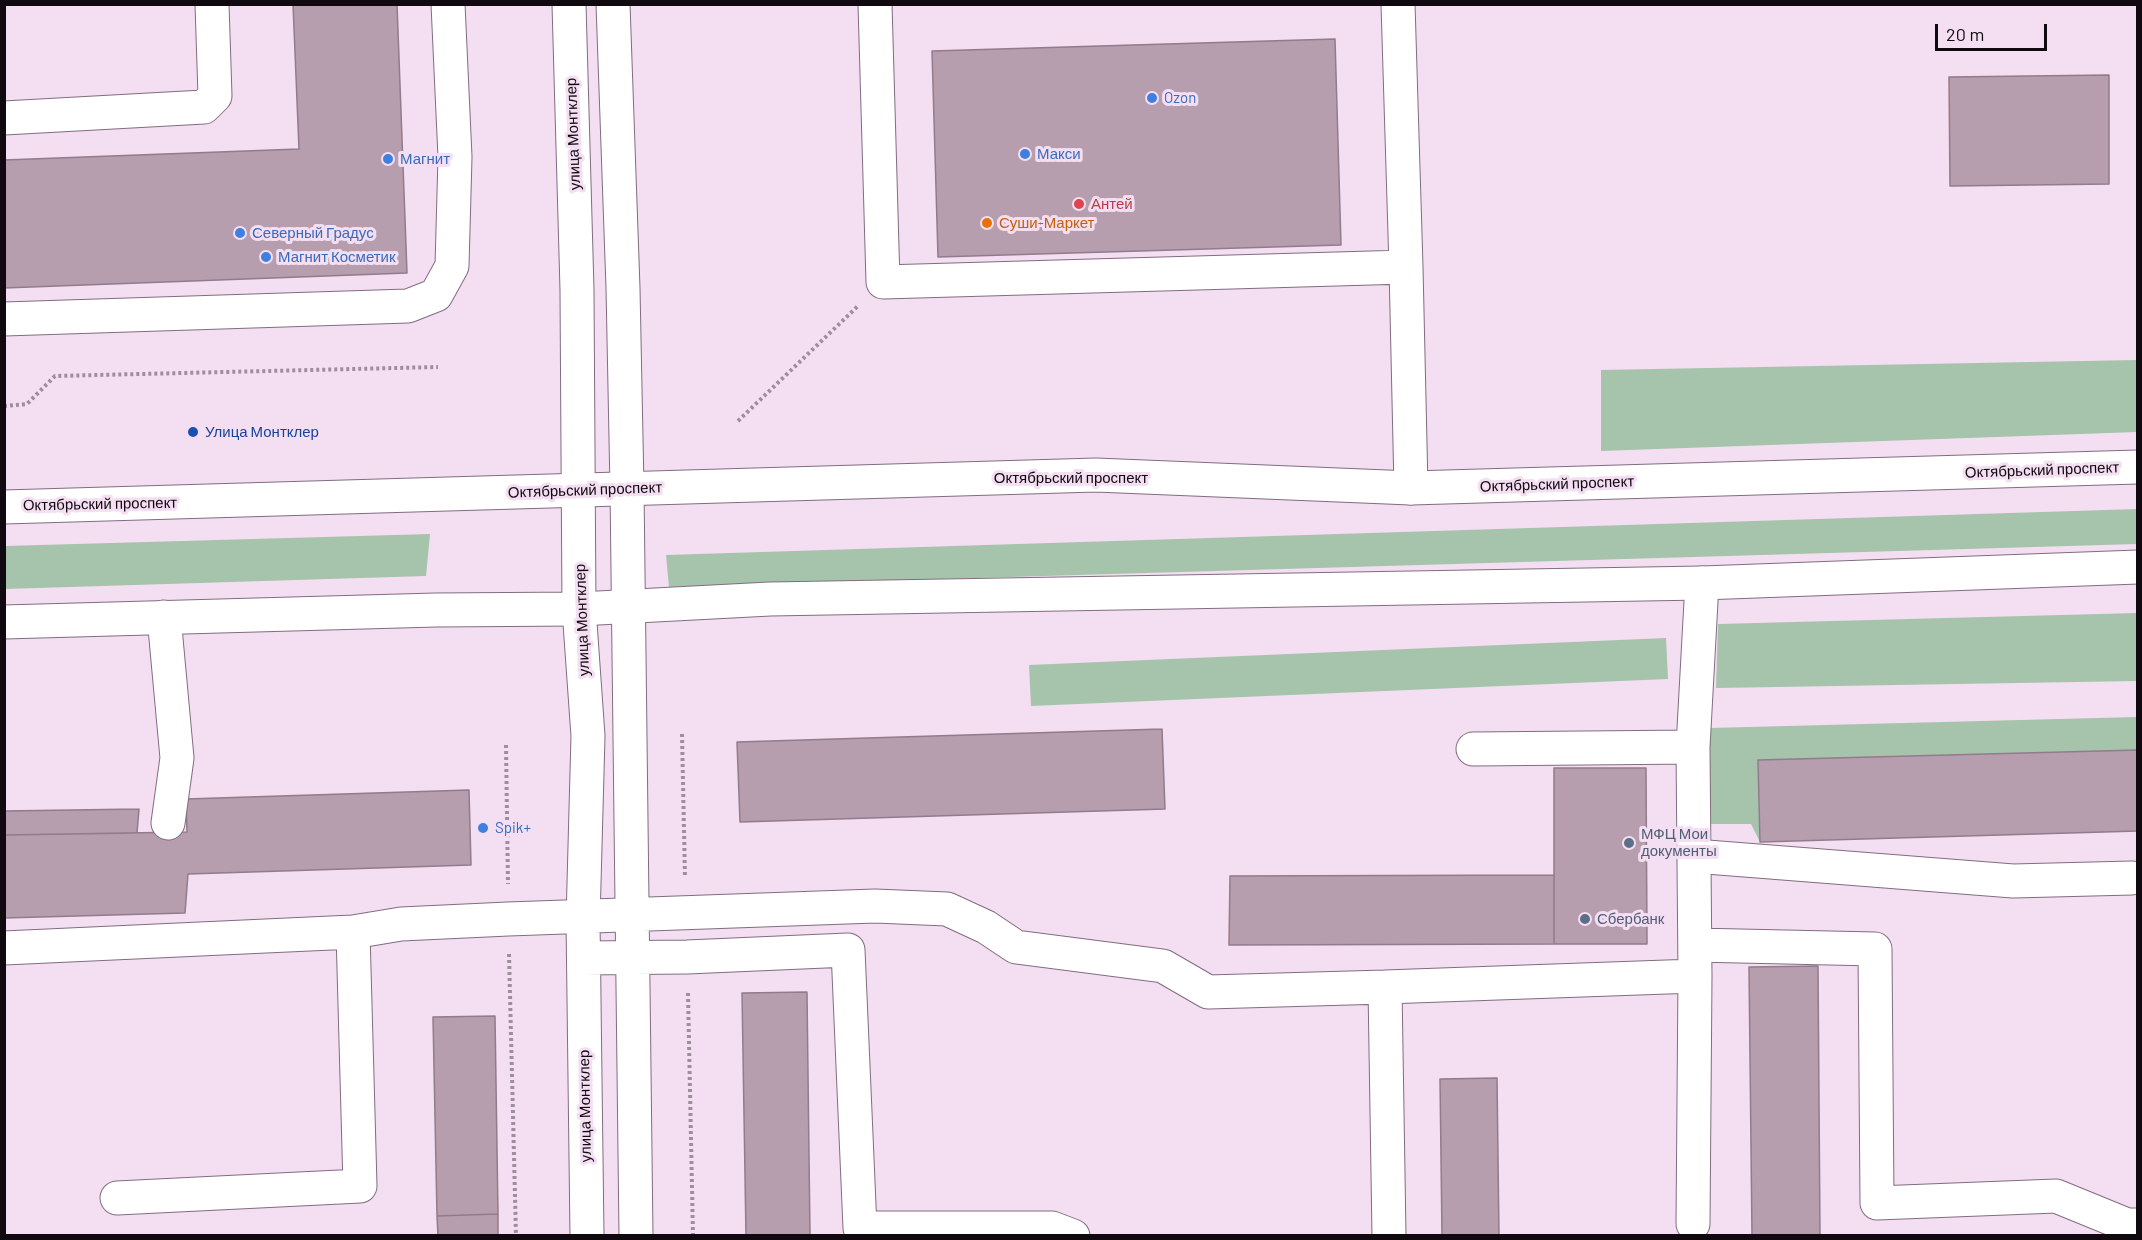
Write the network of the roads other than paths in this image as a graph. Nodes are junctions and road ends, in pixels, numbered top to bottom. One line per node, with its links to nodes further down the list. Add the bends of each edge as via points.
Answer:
1 (212, 4): 7 (main road, via 214,96 204,107)
2 (448, 4): 9 (main road, via 455,157 452,266 436,295 408,306)
3 (569, 4): 13 (main road, улица Монтклер)
4 (613, 4): 11 (main road)
5 (875, 4): 8 (main road, via 883,282)
6 (1398, 4): 8 (main road)
7 (4, 118)
8 (1406, 267): 12 (main road)
9 (4, 319)
10 (2138, 467): 12 (main road, Октябрьский проспект)
11 (627, 488): 12 (main road, Октябрьский проспект, via 1096,475); 13 (main road, Октябрьский проспект); 17 (main road)
12 (1411, 488)
13 (579, 490): 14 (main road, Октябрьский проспект); 18 (main road, улица Монтклер)
14 (4, 507)
15 (2138, 567): 16 (main road)
16 (1702, 583): 17 (main road, via 770,599); 21 (main road)
17 (628, 606): 18 (main road); 26 (main road)
18 (579, 609): 19 (main road); 29 (main road, улица Монтклер, via 588,736)
19 (164, 617): 20 (main road); 23 (main road, via 177,758)
20 (4, 622)
21 (1693, 747): 22 (main road); 24 (main road)
22 (1473, 749)
23 (168, 823)
24 (1694, 856): 25 (main road, via 2013,881); 31 (main road)
25 (2132, 878)
26 (632, 914): 27 (main road, via 401,924); 30 (main road); 32 (main road, via 875,906 947,909 986,927 1016,947 1163,966 1208,992)
27 (353, 932): 28 (main road); 33 (main road, via 360,1186)
28 (4, 948)
29 (584, 958): 30 (main road); 36 (main road, улица Монтклер)
30 (633, 958): 37 (main road); 38 (main road, via 848,950 860,1228 1052,1228)
31 (1695, 960): 32 (main road); 34 (main road); 35 (main road, via 1875,949 1877,1203 2056,1196 2127,1225)
32 (1385, 987): 39 (main road)
33 (117, 1198)
34 (1693, 1224)
35 (2138, 1225)
36 (587, 1236)
37 (636, 1236)
38 (1073, 1236)
39 (1389, 1236)

